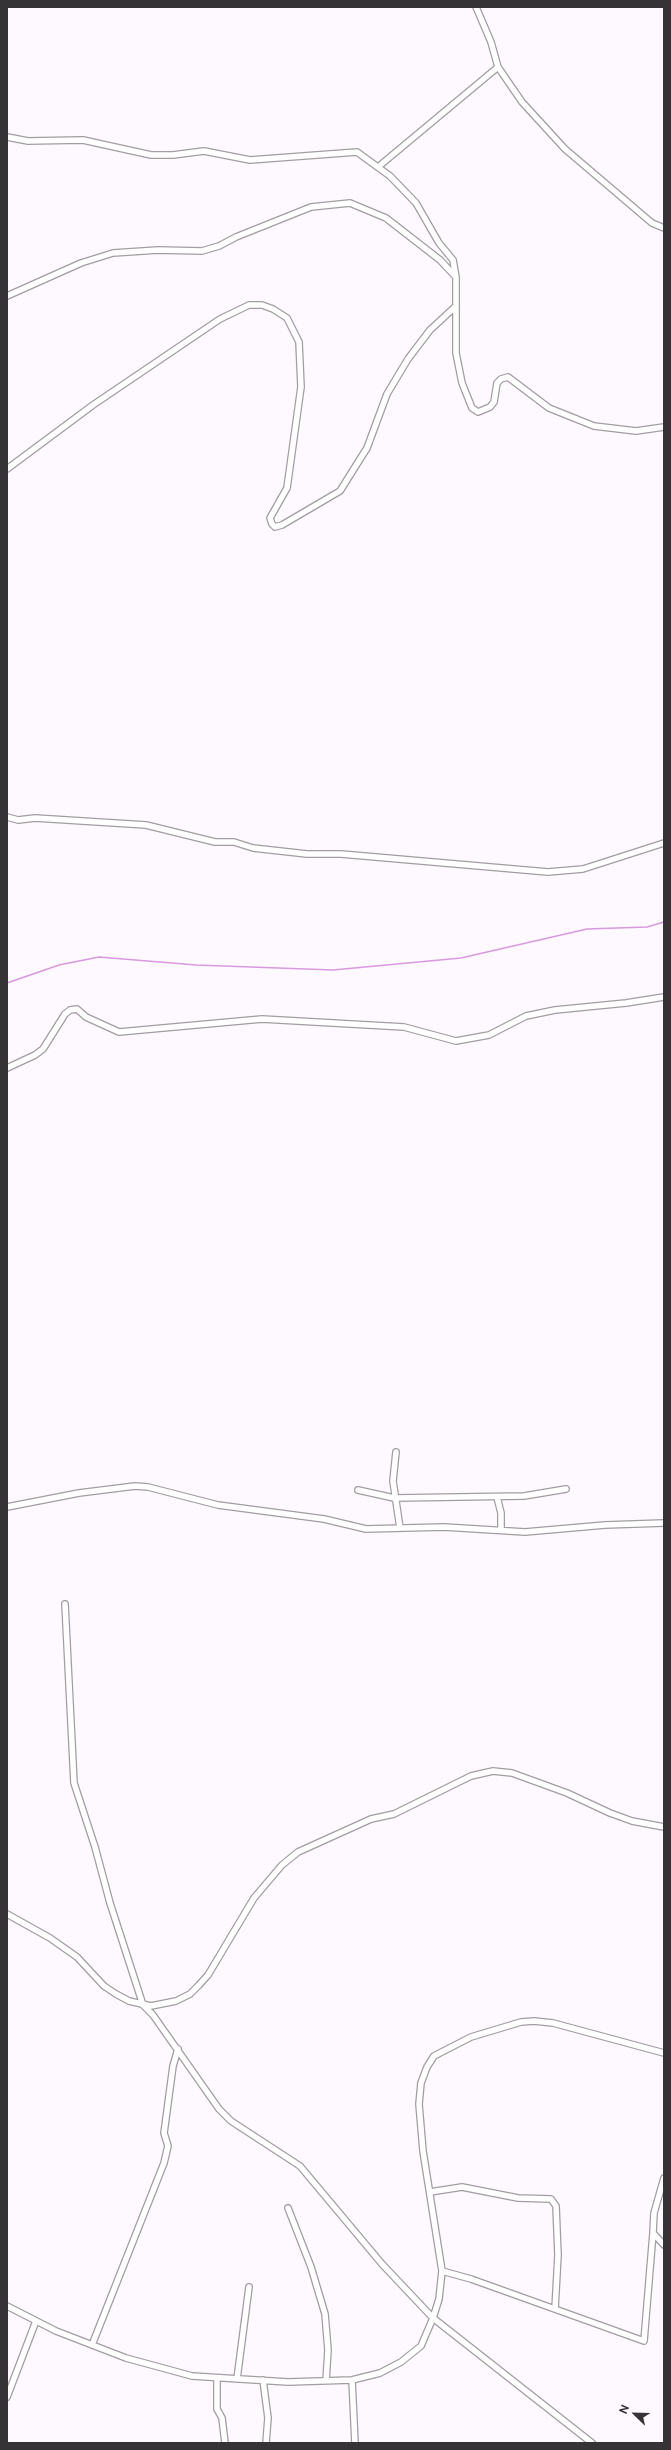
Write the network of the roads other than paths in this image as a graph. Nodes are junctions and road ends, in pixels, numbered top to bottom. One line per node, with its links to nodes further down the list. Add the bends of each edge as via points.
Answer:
1 (476, 7): 2 (street, via 491,42)
2 (498, 68): 4 (street); 5 (street, via 522,102 565,149 652,223)
3 (7, 137): 4 (street, via 34,141 83,140 151,155 173,156 204,151 250,160 354,152)
4 (378, 167): 6 (street, via 416,203 439,243 453,260)
5 (664, 228)
6 (456, 277): 7 (street, via 440,260 386,218 367,208 344,203 311,207 202,251 114,253 81,263); 8 (street)
7 (7, 296)
8 (456, 306): 9 (street, via 456,353 459,369 468,400 478,412 490,407 494,402 496,383 508,378 550,408 594,426 636,430); 10 (street, via 430,330 408,359 387,394 366,448 340,491 282,525 275,527 270,518 287,488 301,387 299,342 287,318 262,305 249,305 220,319 93,404)
9 (664, 427)
10 (7, 469)
11 (7, 817): 12 (street, via 18,820 35,818 146,825 215,842 234,842 253,848 300,853 341,854 548,872 584,869)
12 (664, 844)
13 (664, 996): 14 (street, via 626,1003 555,1010 521,1018 489,1035 456,1041 404,1027 262,1019 119,1032 86,1017 77,1009 65,1014 39,1052)
14 (7, 1068)
15 (396, 1452): 19 (street, via 393,1472)
16 (566, 1489): 18 (street, via 524,1496)
17 (358, 1490): 19 (street)
18 (497, 1497): 19 (street); 23 (street, via 501,1512)
19 (394, 1498): 22 (street)
20 (7, 1507): 22 (street, via 79,1493 135,1486 238,1508 300,1515 366,1529)
21 (664, 1523): 23 (street, via 605,1524 525,1532)
22 (400, 1528): 23 (street)
23 (501, 1530)
24 (66, 1604): 27 (street, via 74,1782)
25 (664, 1827): 27 (street, via 632,1821 512,1773 493,1771 471,1776 394,1814 371,1819 298,1852 282,1865 254,1898 208,1975 190,1994 176,2001)
26 (7, 1914): 27 (street, via 50,1938 77,1957 104,1986 129,2001)
27 (143, 2005): 28 (street, via 154,2015)
28 (178, 2049): 39 (street, via 219,2109 238,2126 300,2166 382,2264); 41 (street, via 173,2066 164,2133 168,2146 164,2163)
29 (664, 2053): 31 (street, via 553,2023 534,2021 521,2022 471,2037 434,2056 423,2078 419,2104)
30 (664, 2178): 33 (street, via 654,2213)
31 (430, 2192): 35 (street); 38 (street, via 462,2187 518,2198 550,2199 556,2206 558,2255)
32 (288, 2208): 46 (street, via 302,2250 311,2267 325,2314 328,2350)
33 (653, 2233): 34 (street); 38 (street, via 644,2342)
34 (664, 2245)
35 (442, 2271): 38 (street); 39 (street)
36 (249, 2287): 43 (street)
37 (7, 2306): 40 (street)
38 (555, 2309)
39 (433, 2318): 45 (street, via 421,2346 401,2362 380,2373); 51 (street)
40 (36, 2321): 41 (street); 47 (street)
41 (92, 2345): 42 (street, via 160,2368 192,2376)
42 (217, 2378): 43 (street); 48 (street, via 218,2409 222,2418)
43 (237, 2379): 44 (street)
44 (263, 2380): 46 (street); 49 (street, via 268,2418)
45 (352, 2380): 46 (street); 50 (street)
46 (326, 2381)
47 (7, 2397)
48 (224, 2443)
49 (266, 2443)
50 (355, 2443)
51 (592, 2443)

